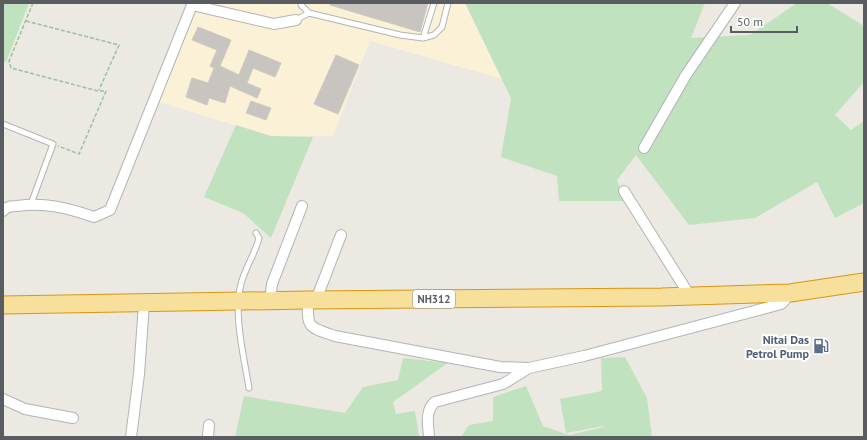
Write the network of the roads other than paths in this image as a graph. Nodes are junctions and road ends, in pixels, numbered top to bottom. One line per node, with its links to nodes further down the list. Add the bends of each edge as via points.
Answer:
1 (302, 3): 6 (lane)
2 (434, 3): 8 (lane)
3 (448, 3): 8 (lane, via 442,27 434,35)
4 (735, 3): 10 (street, via 686,75)
5 (188, 4): 7 (street, via 274,24); 12 (street, via 110,210 94,217 64,207)
6 (309, 13): 7 (lane); 8 (lane, via 400,36)
7 (296, 20)
8 (423, 38)
9 (3, 124): 12 (lane, via 53,144)
10 (644, 148)
11 (624, 191): 19 (street)
12 (31, 204): 14 (street, via 10,207)
13 (302, 206): 21 (street, via 272,284)
14 (3, 211)
15 (256, 232): 22 (lane, via 259,238 256,250 241,283)
16 (342, 235): 20 (street)
17 (864, 282): 18 (highway, NH312)
18 (785, 293): 19 (highway, NH312); 25 (street, via 785,300 780,304)
19 (690, 296): 20 (highway, NH312)
20 (312, 300): 21 (highway, NH312); 25 (street, via 307,320 311,326 335,336 500,367)
21 (270, 301): 22 (highway, NH312)
22 (238, 302): 23 (highway, NH312); 26 (lane)
23 (144, 304): 24 (highway, NH312); 30 (street)
24 (3, 305)
25 (529, 368): 32 (street, via 503,384 436,402 430,406)
26 (249, 388)
27 (3, 399): 28 (street, via 25,409)
28 (73, 418)
29 (208, 425): 31 (street)
30 (131, 437)
31 (208, 437)
32 (429, 437)

